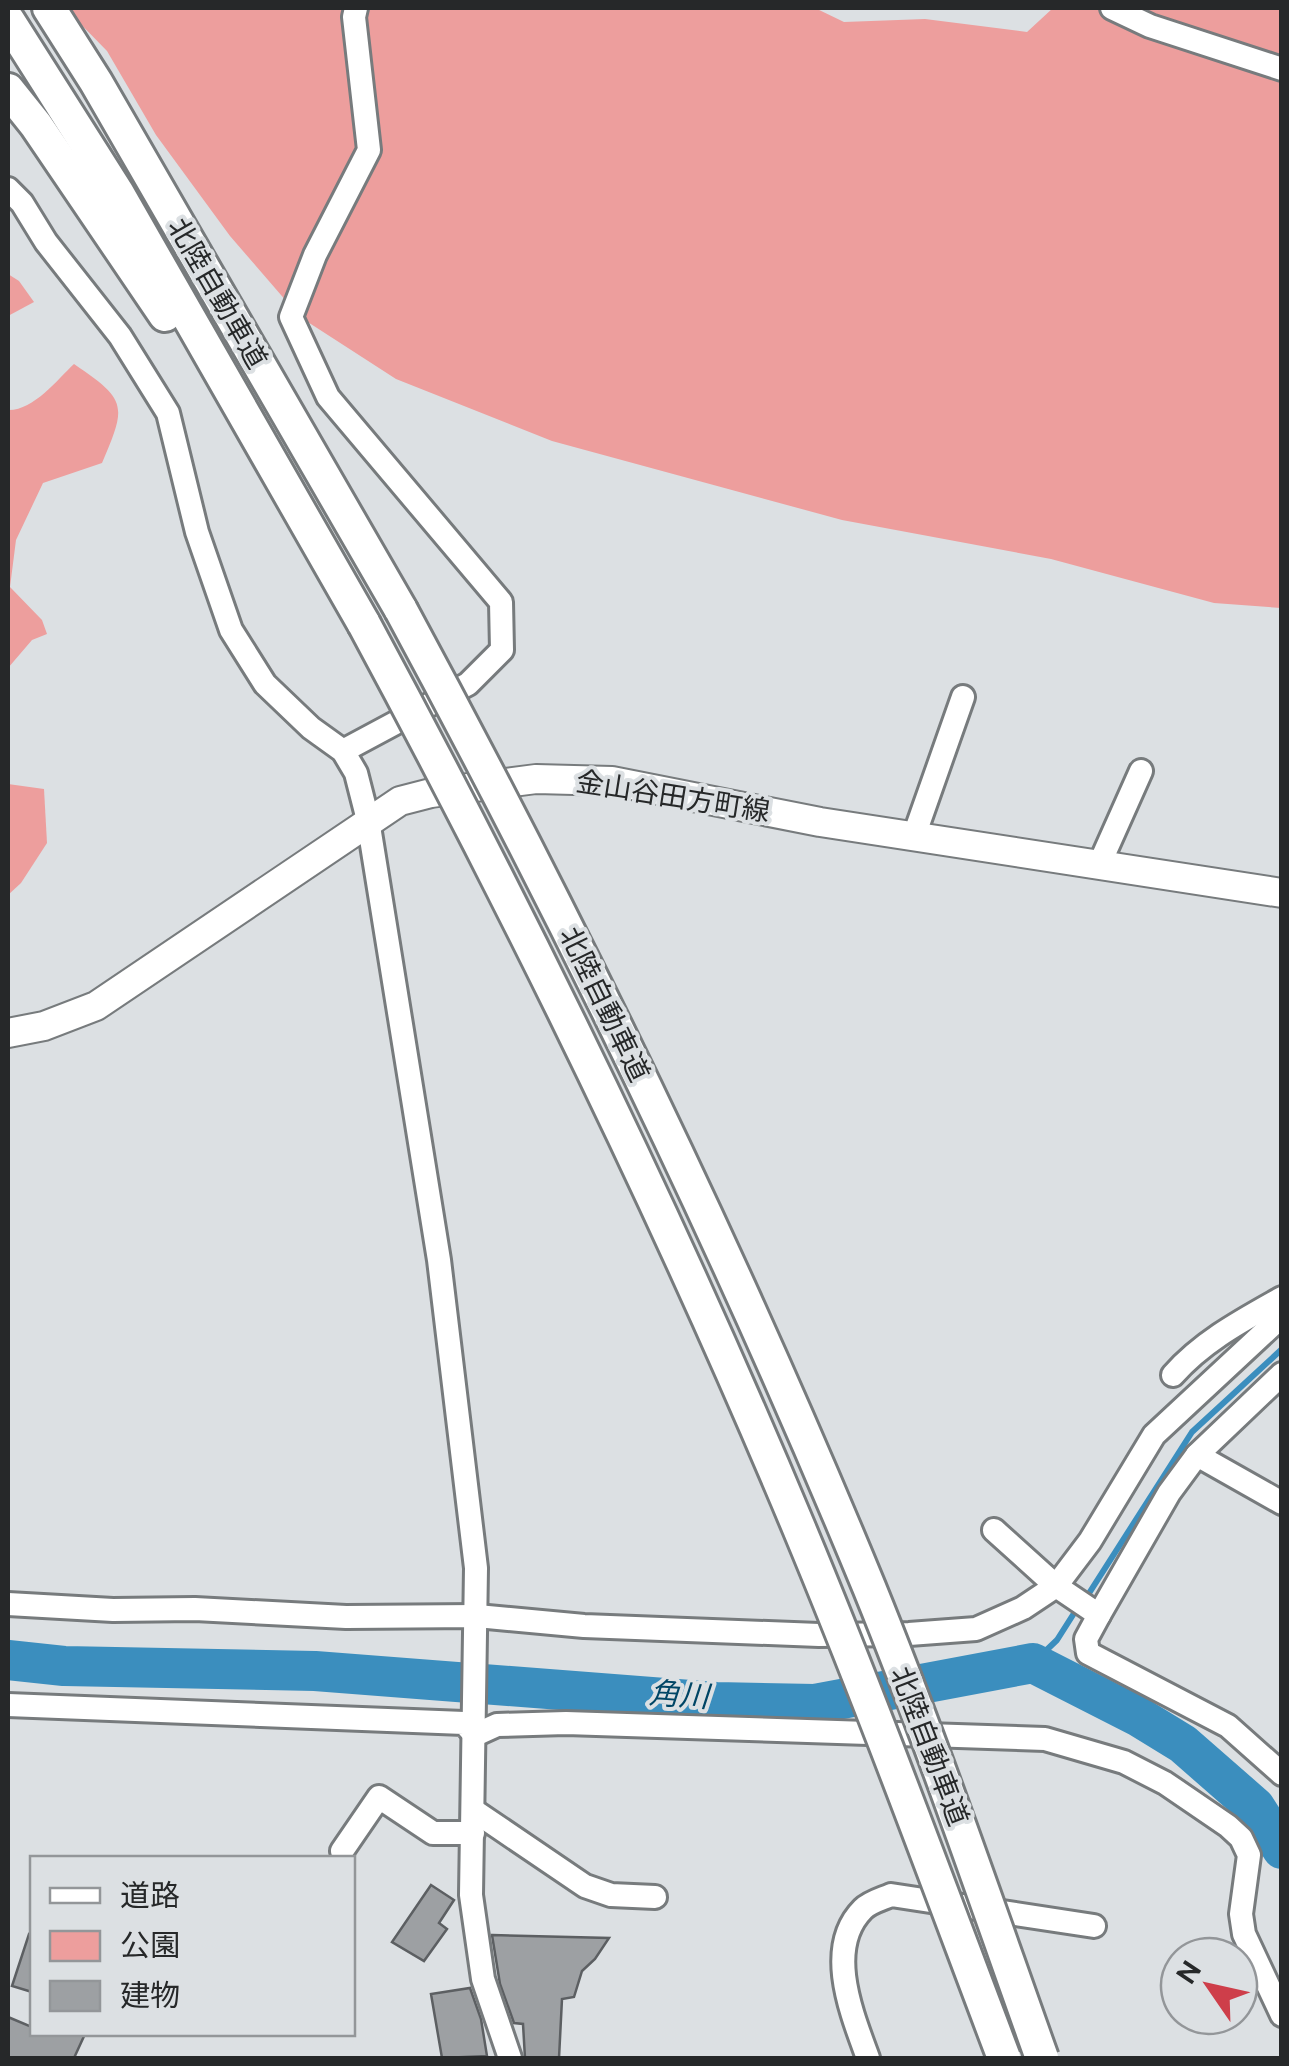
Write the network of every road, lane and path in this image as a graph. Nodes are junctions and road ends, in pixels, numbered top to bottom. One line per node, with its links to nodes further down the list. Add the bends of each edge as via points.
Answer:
1 (49, 8): 39 (highway, 北陸自動車道, bridge, via 401,610 540,872 702,1204 870,1591)
2 (356, 8): 10 (street, via 369,150 290,317 328,397 501,602 502,650 468,684)
3 (1112, 8): 5 (street)
4 (8, 20): 8 (highway, 北陸自動車道, via 117,192)
5 (1282, 69)
6 (8, 90): 8 (highway)
7 (12, 199): 10 (street, via 120,336 168,413 230,630 265,684)
8 (334, 569): 38 (highway, 北陸自動車道, bridge, via 531,941 664,1218 832,1606)
9 (963, 697): 13 (street)
10 (343, 751): 12 (street)
11 (1141, 770): 14 (street)
12 (368, 820): 13 (main road, 金山谷田方町線, via 431,793 567,778); 16 (main road, 金山谷田方町線, via 96,1006); 27 (street, via 438,1260)
13 (914, 836): 14 (main road, 金山谷田方町線)
14 (1100, 863): 15 (main road, 金山谷田方町線)
15 (1282, 893)
16 (8, 1033)
17 (1282, 1298): 19 (street, via 1235,1324)
18 (1282, 1316): 24 (street, via 1154,1435)
19 (1173, 1374)
20 (1282, 1374): 21 (street)
21 (1197, 1455): 22 (street); 26 (street)
22 (1282, 1504)
23 (994, 1530): 24 (street)
24 (1056, 1586): 26 (street); 27 (street, via 976,1629 909,1634)
25 (8, 1604): 27 (street)
26 (1099, 1615): 30 (street, via 1086,1639 1088,1653 1228,1726)
27 (477, 1619): 29 (street)
28 (8, 1705): 29 (street, via 464,1723)
29 (475, 1732): 31 (street); 35 (street, via 566,1723 1045,1739 1124,1762 1241,1838 1249,1855 1244,1934)
30 (1282, 1774)
31 (473, 1822): 32 (street, via 433,1833 379,1797); 33 (street, via 585,1886 611,1896); 36 (street, via 472,1895 483,1979)
32 (342, 1852)
33 (656, 1897)
34 (1094, 1926): 37 (street, via 891,1895 866,1906 847,1931 842,1963)
35 (1282, 2016)
36 (510, 2058)
37 (868, 2058)
38 (1004, 2058)
39 (1042, 2058)

